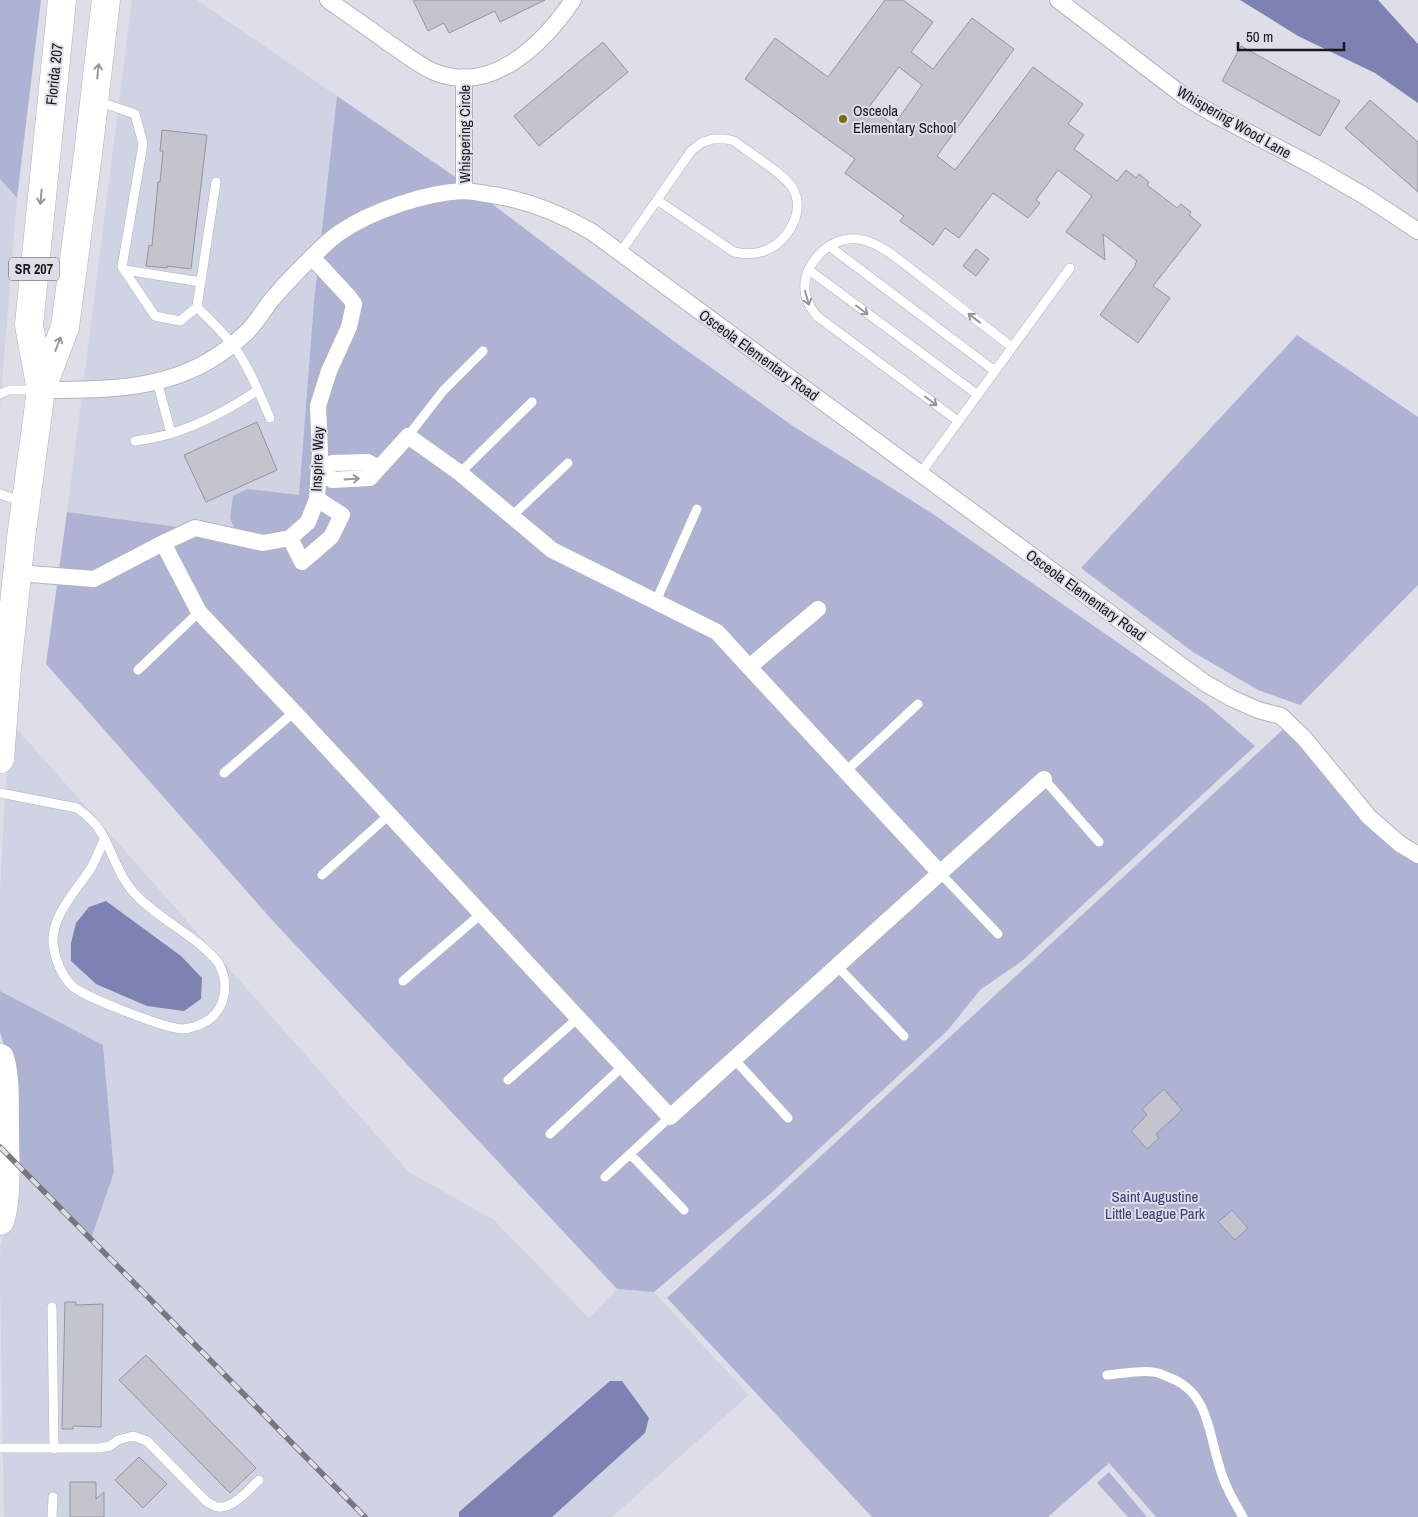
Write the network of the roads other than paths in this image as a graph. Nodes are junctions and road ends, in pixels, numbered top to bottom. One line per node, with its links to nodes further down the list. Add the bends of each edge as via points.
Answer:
1 (62, 0): 25 (highway, Florida 207 / SR 207, one-way to 25, via 29,326)
2 (106, 0): 7 (highway, SR 207, one-way to 2)
3 (328, 0): 6 (street, Whispering Circle, via 417,63 449,76)
4 (573, 0): 6 (street, Whispering Circle, via 557,23 522,56 505,68)
5 (1058, 0): 11 (street, Whispering Wood Lane, via 1186,97 1321,170)
6 (464, 77): 9 (street, Whispering Circle)
7 (94, 100): 16 (lane, via 135,114 143,144 122,267); 25 (highway, SR 207, one-way to 7, via 64,328)
8 (216, 182): 18 (lane)
9 (464, 191): 13 (street, Osceola Elementary Road, via 495,195 564,216); 14 (street, Osceola Elementary Road, via 385,209 338,233)
10 (657, 200): 10 (lane, via 734,252 746,254 765,251 776,244 794,221 798,209 796,196 786,180 734,141 720,138 691,151); 13 (lane)
11 (1418, 231)
12 (829, 246): 17 (lane); 21 (lane, one-way to 12, via 894,256 870,242 844,239); 23 (lane)
13 (620, 253): 38 (street, Osceola Elementary Road)
14 (312, 257): 20 (street, Osceola Elementary Road, via 272,299 248,331); 36 (street, Inspire Way, via 354,304 349,327 329,371 318,406)
15 (1070, 268): 21 (lane)
16 (125, 270): 18 (lane); 19 (lane, via 155,316 180,321)
17 (809, 270): 28 (lane, one-way to 28); 31 (lane, one-way to 31, via 806,295 818,317)
18 (201, 282): 19 (lane)
19 (197, 306): 20 (lane)
20 (232, 344): 24 (street, Osceola Elementary Road, via 193,369); 26 (lane)
21 (1012, 347): 23 (lane)
22 (483, 351): 33 (lane, via 443,391)
23 (995, 371): 28 (lane)
24 (157, 381): 25 (street, Osceola Elementary Road, via 107,389); 32 (lane)
25 (40, 390): 27 (lane, via 9,390); 41 (highway, SR 207)
26 (258, 390): 30 (lane); 32 (lane, via 213,417)
27 (0, 394)
28 (978, 395): 31 (lane)
29 (532, 402): 37 (lane)
30 (270, 418)
31 (958, 421): 38 (lane)
32 (171, 433): 34 (lane)
33 (408, 436): 36 (street, via 378,468 368,462 332,464); 37 (street)
34 (136, 441)
35 (568, 463): 43 (lane)
36 (322, 473): 40 (street, Inspire Way)
37 (460, 473): 43 (street)
38 (920, 474): 62 (street, Osceola Elementary Road, via 1205,683 1258,710 1281,716 1304,738 1369,817)
39 (0, 494): 41 (lane)
40 (317, 499): 44 (street, Inspire Way, via 308,522); 44 (street, via 342,515 331,537 302,562)
41 (26, 503): 46 (highway, SR 207)
42 (697, 509): 47 (lane)
43 (512, 516): 47 (street, via 552,550)
44 (290, 538): 45 (street, via 263,543 195,528)
45 (163, 543): 46 (street, via 94,579); 49 (street)
46 (18, 573): 54 (highway, SR 207)
47 (656, 602): 50 (street, via 717,632)
48 (818, 609): 50 (street)
49 (199, 612): 51 (lane); 53 (street)
50 (749, 667): 55 (street)
51 (138, 670)
52 (918, 704): 55 (lane)
53 (294, 712): 56 (lane); 59 (street)
54 (0, 759)
55 (846, 771): 63 (street)
56 (224, 773)
57 (1044, 779): 61 (lane); 63 (street)
58 (0, 793): 60 (lane, via 77,808 99,829)
59 (389, 815): 64 (lane); 65 (street)
60 (104, 840): 60 (lane, via 118,871 136,896 206,949 218,963 224,978 225,994 212,1019 184,1030 160,1024 83,994 63,973 56,959 55,928)
61 (1099, 842)
62 (1418, 855)
63 (940, 873): 66 (lane); 67 (street)
64 (322, 875)
65 (481, 914): 68 (lane); 69 (street)
66 (998, 934)
67 (837, 966): 70 (lane); 72 (street)
68 (403, 981)
69 (578, 1018): 73 (street); 74 (lane)
70 (904, 1036)
71 (0, 1058): 81 (highway, via 4,1072 5,1152 4,1210)
72 (734, 1059): 75 (street); 76 (lane)
73 (622, 1067): 75 (street); 77 (lane)
74 (508, 1080)
75 (670, 1117): 78 (lane)
76 (788, 1118)
77 (550, 1134)
78 (630, 1154): 79 (lane); 80 (lane)
79 (605, 1177)
80 (684, 1210)
81 (0, 1221)
82 (52, 1307): 85 (lane)
83 (1107, 1375): 89 (lane, via 1153,1372 1176,1380 1190,1390 1202,1407 1219,1465)
84 (0, 1448): 85 (lane)
85 (54, 1449): 86 (lane, via 99,1448 132,1436 147,1441 218,1508 237,1500)
86 (259, 1480)
87 (53, 1497): 88 (lane)
88 (52, 1517)
89 (1243, 1517)

